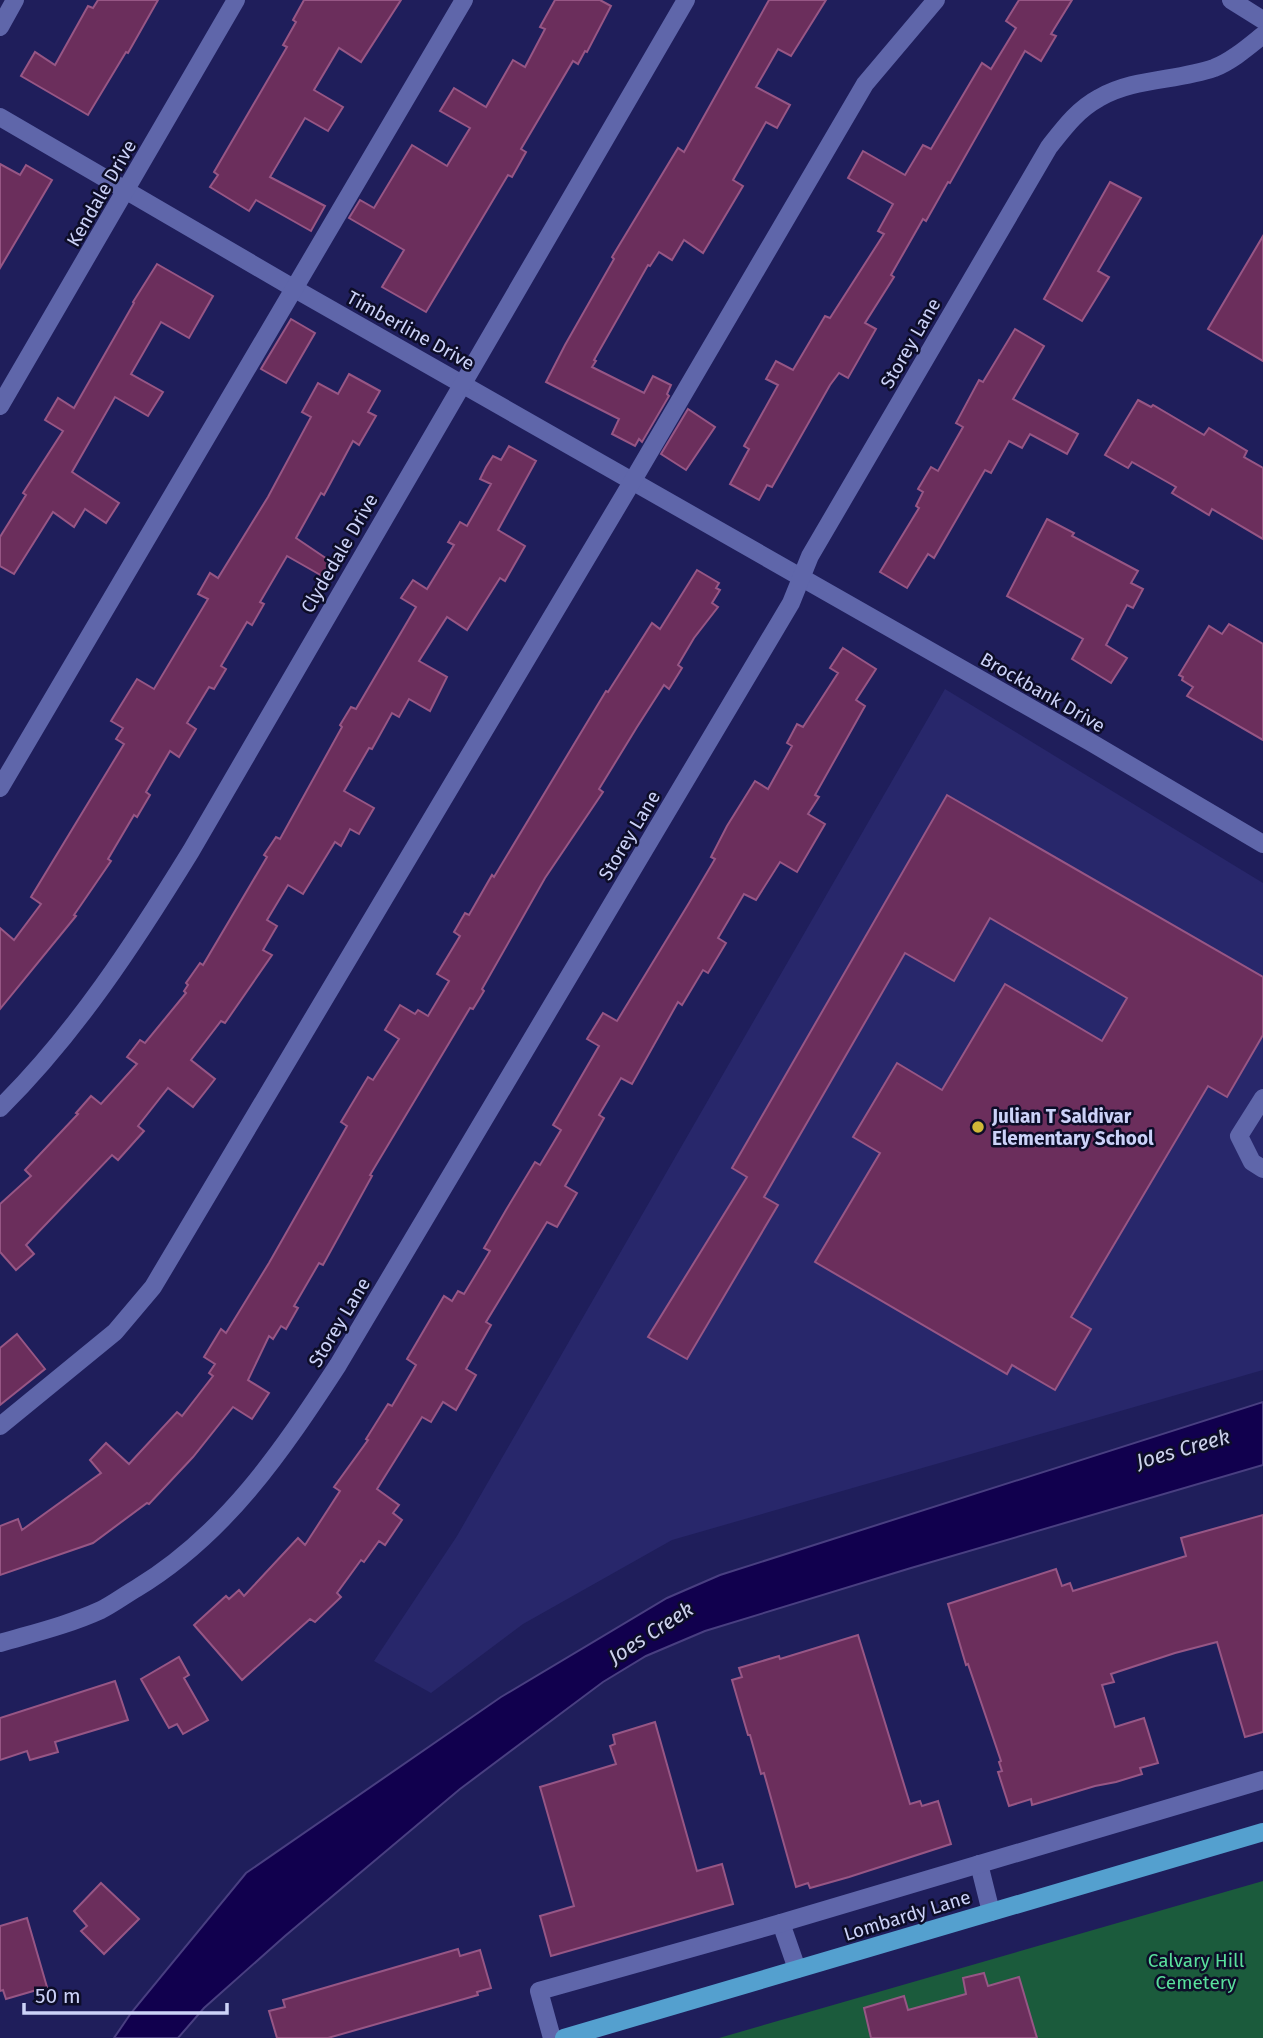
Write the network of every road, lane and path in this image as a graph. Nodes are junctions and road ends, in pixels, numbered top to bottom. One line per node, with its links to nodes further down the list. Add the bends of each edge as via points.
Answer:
1 (15, 0): 8 (street)
2 (236, 0): 11 (street, Kendale Drive)
3 (464, 0): 12 (street)
4 (686, 0): 13 (street, Clydedale Drive)
5 (936, 0): 15 (street, via 865,84)
6 (1231, 0): 7 (street)
7 (1263, 20)
8 (0, 27)
9 (1263, 34): 16 (street, Storey Lane, via 1216,67 1129,86 1100,97 1075,114 1049,146 810,556)
10 (0, 117): 11 (street, Timberline Drive)
11 (127, 189): 12 (street, Timberline Drive); 14 (street, Kendale Drive)
12 (295, 289): 13 (street, Timberline Drive); 17 (street)
13 (463, 383): 15 (street, Timberline Drive); 20 (street, Clydedale Drive, via 138,937 79,1017)
14 (0, 406)
15 (632, 482): 16 (street, Timberline Drive); 22 (street, via 153,1287 115,1332)
16 (802, 578): 18 (street, Brockbank Drive); 23 (street, Storey Lane, via 294,1432 246,1495 168,1569 103,1609)
17 (0, 788)
18 (1263, 844)
19 (1263, 1098): 21 (street, via 1239,1136 1252,1162)
20 (0, 1108)
21 (1263, 1169)
22 (0, 1426)
23 (0, 1643)
24 (1263, 1780): 26 (street)
25 (1263, 1832): 27 (main road, Lombardy Lane)
26 (979, 1864): 27 (street); 28 (street)
27 (991, 1912): 29 (main road, Lombardy Lane)
28 (781, 1923): 29 (street); 30 (street, via 540,1992)
29 (797, 1969): 31 (main road, Lombardy Lane)
30 (552, 2038)
31 (564, 2038)

